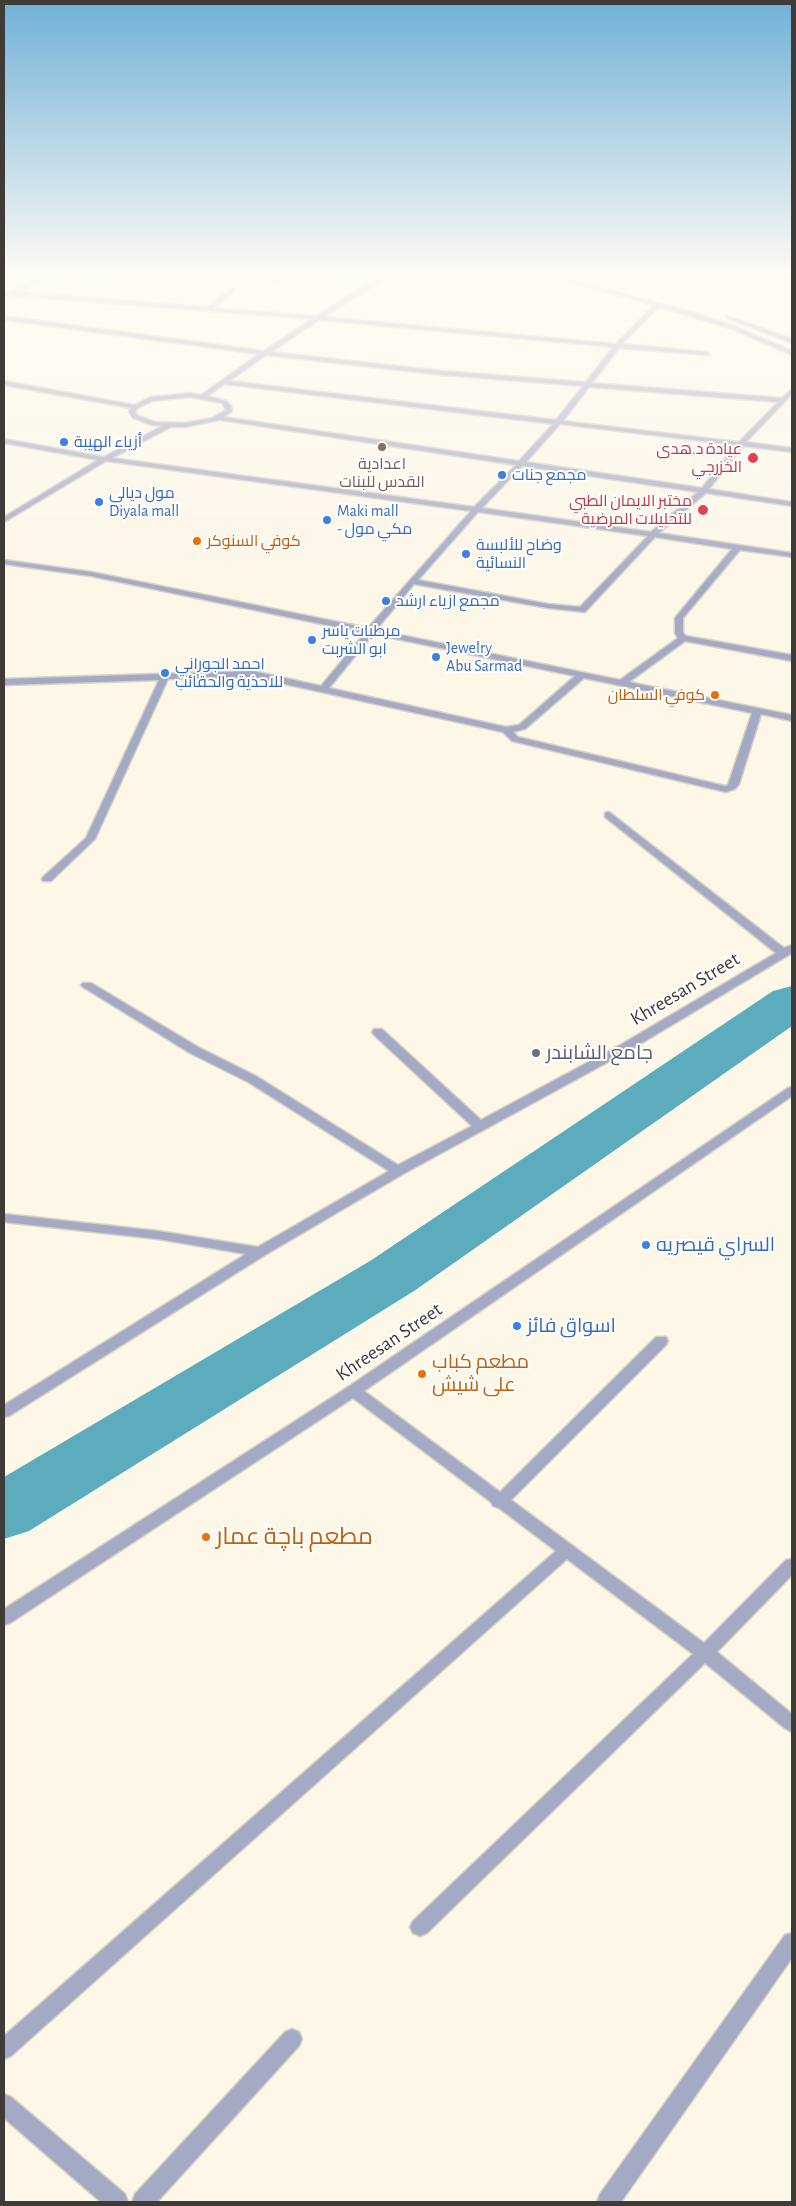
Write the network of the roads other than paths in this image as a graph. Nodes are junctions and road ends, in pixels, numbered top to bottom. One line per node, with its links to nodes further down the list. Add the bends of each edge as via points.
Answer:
1 (226, 379): 4 (street)
2 (520, 379): 6 (street)
3 (590, 379): 6 (street)
4 (222, 382): 8 (street); 12 (street)
5 (4, 383): 10 (street)
6 (586, 384): 9 (street); 12 (street)
7 (792, 391): 9 (street)
8 (204, 396): 10 (street, via 163,397); 11 (street, via 224,402 229,407 229,411)
9 (783, 400): 15 (street)
10 (135, 407): 13 (street, via 132,412 135,417)
11 (220, 418): 13 (street, via 201,424); 18 (street)
12 (559, 421): 15 (street); 18 (street)
13 (169, 426): 17 (street)
14 (4, 441): 17 (street)
15 (742, 443): 16 (street); 19 (street)
16 (792, 450)
17 (105, 459): 21 (street); 22 (street)
18 (521, 464): 19 (street); 21 (street)
19 (705, 490): 20 (street); 23 (street)
20 (792, 504)
21 (476, 509): 23 (street); 27 (street)
22 (4, 520)
23 (654, 534): 24 (street); 27 (street, via 582,610)
24 (738, 547): 25 (street); 29 (street, via 679,618 679,633)
25 (792, 555)
26 (4, 562): 28 (street, via 91,574)
27 (412, 581): 28 (street)
28 (371, 631): 31 (street); 35 (street)
29 (683, 638): 30 (street); 34 (street)
30 (792, 658)
31 (581, 676): 34 (street); 38 (street, via 522,727)
32 (165, 677): 33 (street); 35 (street, via 253,674); 40 (street, via 90,839)
33 (4, 682)
34 (621, 683): 36 (street)
35 (323, 689): 38 (street)
36 (757, 711): 37 (street); 38 (street, via 734,784 726,789 515,739)
37 (792, 718)
38 (506, 730)
39 (609, 814): 41 (street)
40 (47, 879)
41 (788, 950): 45 (street, Khreesan Street, via 626,1048)
42 (87, 985): 46 (street, via 194,1050 252,1079)
43 (378, 1032): 45 (street)
44 (792, 1092): 50 (street, Khreesan Street)
45 (480, 1126): 46 (street, Khreesan Street)
46 (398, 1171): 48 (street, Khreesan Street)
47 (4, 1218): 48 (street, via 158,1235)
48 (260, 1252): 51 (street, Khreesan Street)
49 (661, 1341): 52 (street)
50 (353, 1391): 52 (street); 55 (street, Khreesan Street)
51 (4, 1412)
52 (499, 1502): 53 (street)
53 (567, 1550): 56 (street); 61 (street)
54 (792, 1565): 56 (street)
55 (4, 1618)
56 (705, 1654): 57 (street); 58 (street)
57 (792, 1724)
58 (420, 1927)
59 (792, 1942): 65 (street)
60 (292, 2039): 64 (street)
61 (4, 2049)
62 (4, 2104): 63 (street)
63 (117, 2202)
64 (142, 2202)
65 (608, 2202)

